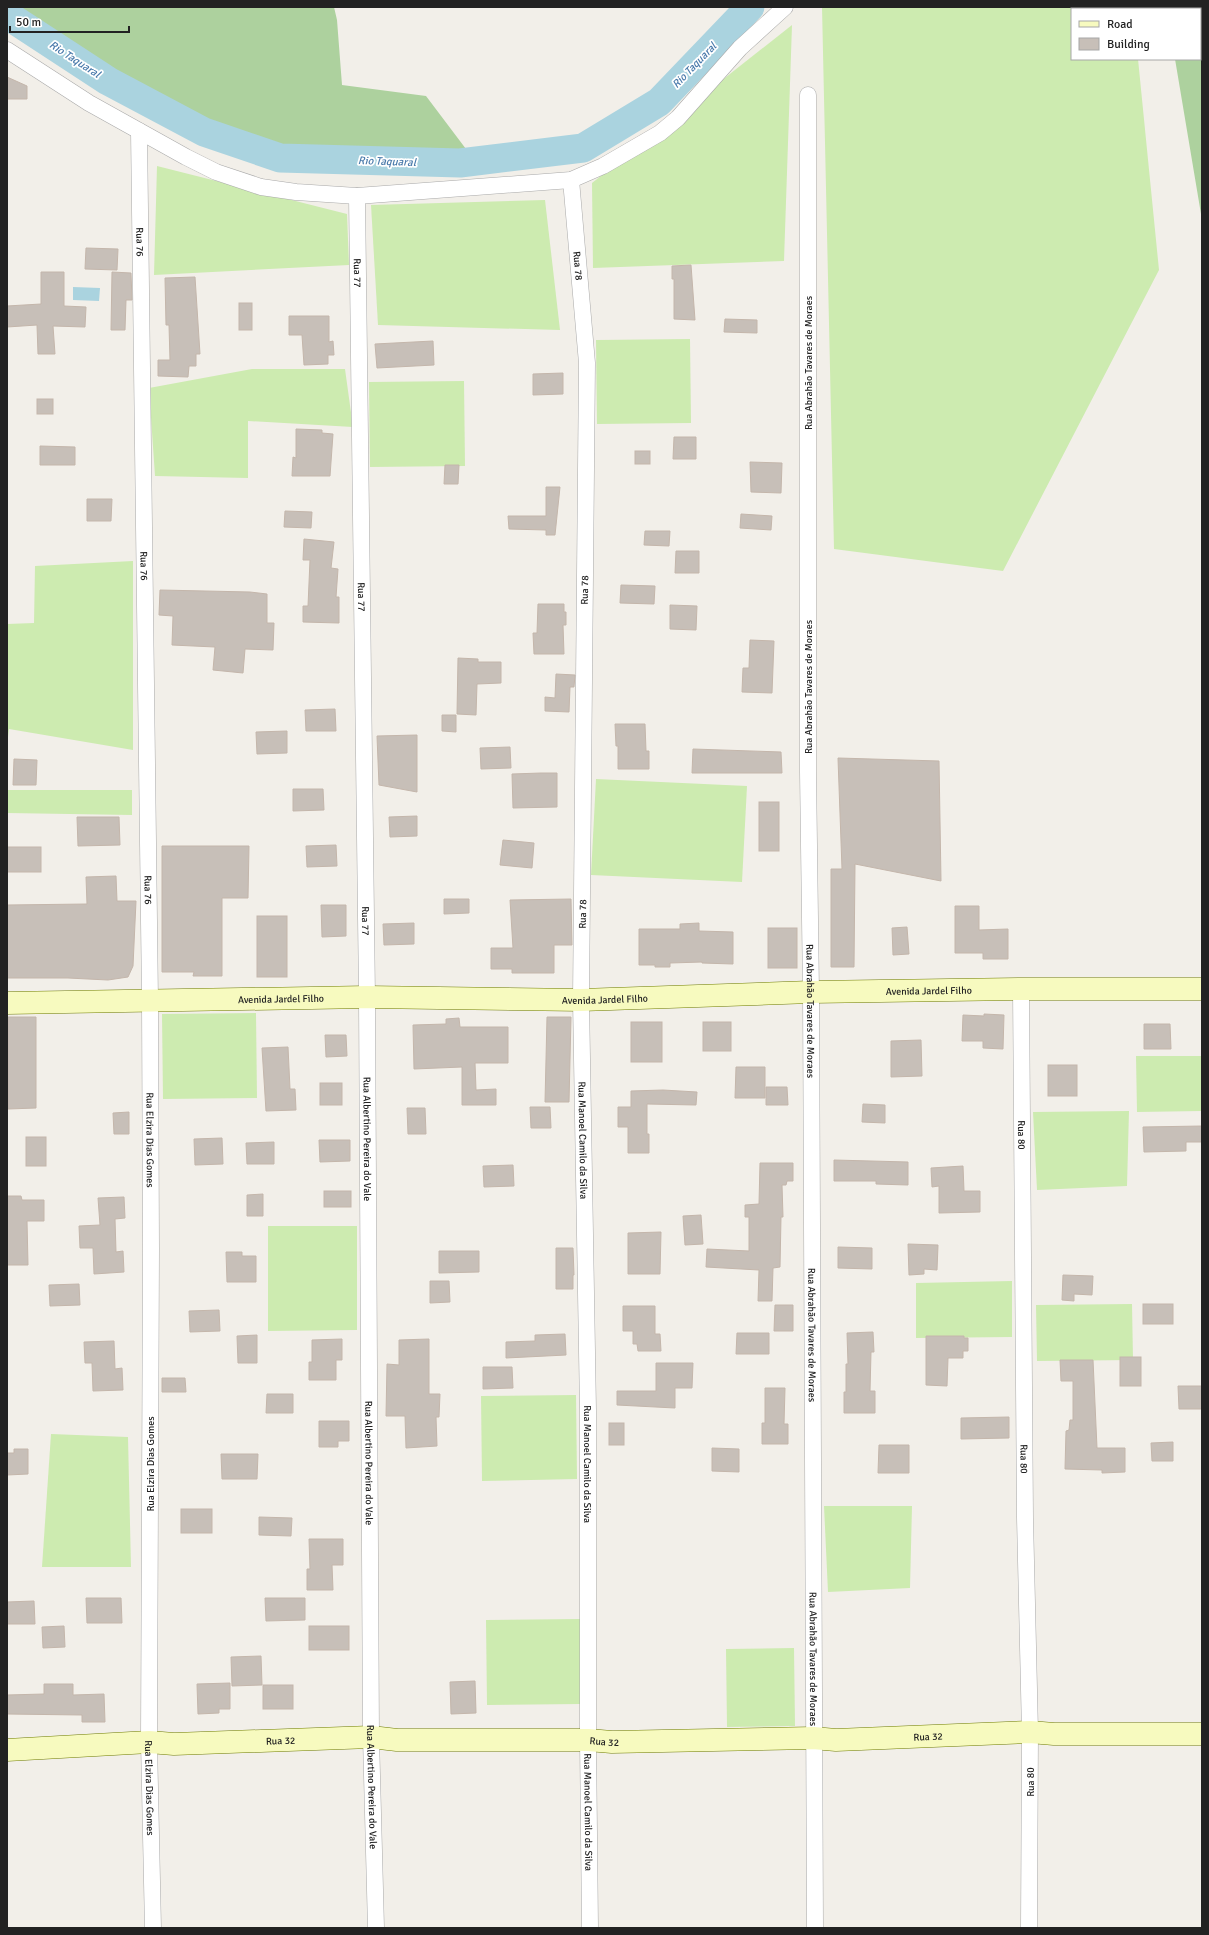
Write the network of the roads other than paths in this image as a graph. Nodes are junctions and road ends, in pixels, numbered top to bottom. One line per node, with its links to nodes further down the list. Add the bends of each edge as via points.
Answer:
1 (785, 7): 5 (street, via 740,48 678,118 660,133 603,166)
2 (7, 50): 4 (street, via 89,103)
3 (808, 95): 9 (street, Rua Abrahão Tavares de Moraes, via 808,780)
4 (139, 131): 6 (street, via 236,180 289,191); 11 (street, Rua 76)
5 (571, 180): 6 (street); 12 (street, Rua 78, via 587,363)
6 (357, 196): 10 (street, Rua 77)
7 (1021, 989): 8 (main road, Avenida Jardel Filho); 9 (main road, Avenida Jardel Filho); 14 (street, Rua 80, via 1025,1518)
8 (1202, 990)
9 (811, 992): 12 (main road, Avenida Jardel Filho); 17 (street, Rua Abrahão Tavares de Moraes)
10 (367, 998): 11 (main road, Avenida Jardel Filho); 12 (main road, Avenida Jardel Filho); 16 (street, Rua Albertino Pereira do Vale)
11 (150, 1000): 13 (main road, Avenida Jardel Filho); 19 (street, Rua Elzira Dias Gomes, via 152,1248)
12 (581, 1000): 18 (street, Rua Manoel Camilo da Silva, via 588,1410)
13 (7, 1003)
14 (1030, 1732): 15 (main road, Rua 32); 17 (main road, Rua 32, via 836,1740); 25 (street, Rua 80)
15 (1202, 1734)
16 (372, 1737): 18 (main road, Rua 32, via 397,1740); 19 (main road, Rua 32, via 174,1744); 22 (street, Rua Albertino Pereira do Vale)
17 (813, 1738): 18 (main road, Rua 32, via 612,1742); 24 (street, Rua Abrahão Tavares de Moraes)
18 (588, 1740): 23 (street, Rua Manoel Camilo da Silva)
19 (149, 1742): 20 (main road, Rua 32); 21 (street, Rua Elzira Dias Gomes)
20 (7, 1750)
21 (153, 1928)
22 (376, 1928)
23 (590, 1928)
24 (815, 1928)
25 (1029, 1928)

